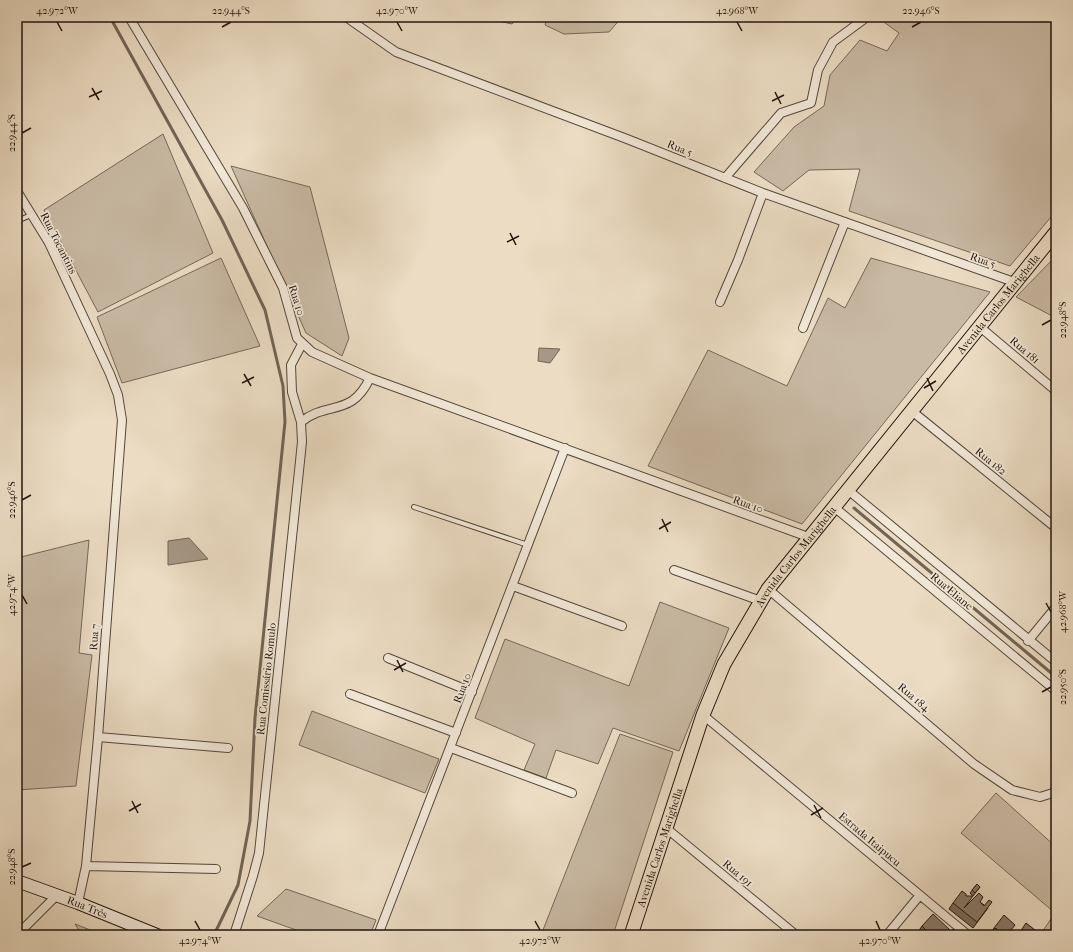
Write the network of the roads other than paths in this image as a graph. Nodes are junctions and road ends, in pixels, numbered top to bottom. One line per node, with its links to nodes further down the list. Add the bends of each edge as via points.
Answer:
1 (129, 17): 15 (street, Rua 10, via 243,208 283,288 297,338)
2 (346, 17): 4 (street, Rua 5, via 396,52)
3 (867, 17): 4 (street, via 833,42 818,70 811,103 781,113)
4 (725, 178): 6 (street, Rua 5)
5 (17, 191): 7 (street, Rua Tocantins)
6 (763, 193): 9 (street, Rua 5); 12 (street)
7 (32, 214): 8 (lane); 16 (street, Rua Tocantins, via 49,243)
8 (17, 221)
9 (845, 222): 11 (street, Rua 5); 14 (street)
10 (1056, 232): 11 (main road, Avenida Carlos Marighella)
11 (1014, 282): 13 (main road, Avenida Carlos Marighella)
12 (720, 302)
13 (980, 327): 18 (street, Rua 181); 19 (main road, Avenida Carlos Marighella)
14 (803, 328)
15 (302, 344): 17 (street, Rua 10, via 312,352); 20 (street, Rua Comissário Romulo, via 291,370 292,392)
16 (110, 374): 42 (street, Rua 7, via 118,395 122,426)
17 (370, 378): 20 (street, via 353,402 314,413); 21 (street, Rua 10)
18 (1056, 391)
19 (913, 412): 22 (main road, Avenida Carlos Marighella); 25 (street, Rua 182)
20 (301, 422): 56 (street, Rua Comissário Romulo, via 301,450 261,832 253,876)
21 (565, 448): 26 (street, Rua 10); 27 (street, Rua 10)
22 (848, 490): 24 (main road, Avenida Carlos Marighella); 34 (street, Rua Eliane)
23 (414, 507): 27 (lane)
24 (834, 507): 26 (main road, Avenida Carlos Marighella); 37 (street, Rua Eliane)
25 (1056, 528)
26 (811, 538): 30 (main road, Avenida Carlos Marighella)
27 (528, 545): 29 (street, Rua 10)
28 (674, 570): 31 (street)
29 (513, 586): 33 (street); 38 (street, Rua 10)
30 (768, 589): 31 (main road, Avenida Carlos Marighella); 45 (street, Rua 184, via 974,764 1012,790 1040,797)
31 (761, 601): 40 (main road, Avenida Carlos Marighella, via 724,664)
32 (1056, 607): 34 (street)
33 (622, 626)
34 (1028, 641): 36 (street, Rua Eliane)
35 (388, 658): 38 (street)
36 (1056, 662)
37 (1056, 691)
38 (472, 692): 41 (street, Rua 10)
39 (350, 694): 41 (street)
40 (703, 715): 47 (main road, Avenida Carlos Marighella); 52 (street, Estrada Itaipucu)
41 (456, 733): 44 (street, Rua 10)
42 (98, 737): 43 (street); 48 (street, Rua 7)
43 (228, 748)
44 (450, 748): 46 (street); 57 (street, Rua 10)
45 (1056, 792)
46 (572, 793)
47 (666, 828): 58 (main road, Avenida Carlos Marighella); 59 (street, Rua 191)
48 (86, 866): 49 (street); 53 (street, Rua 7)
49 (216, 869)
50 (17, 881): 51 (main road, Rua Três)
51 (57, 895): 53 (main road, Rua Três); 54 (street)
52 (920, 895): 60 (street); 61 (street, Estrada Itaipucu)
53 (78, 903): 55 (main road, Rua Três)
54 (17, 935)
55 (157, 935)
56 (234, 935)
57 (378, 935)
58 (631, 935)
59 (796, 935)
60 (887, 935)
61 (968, 935)

